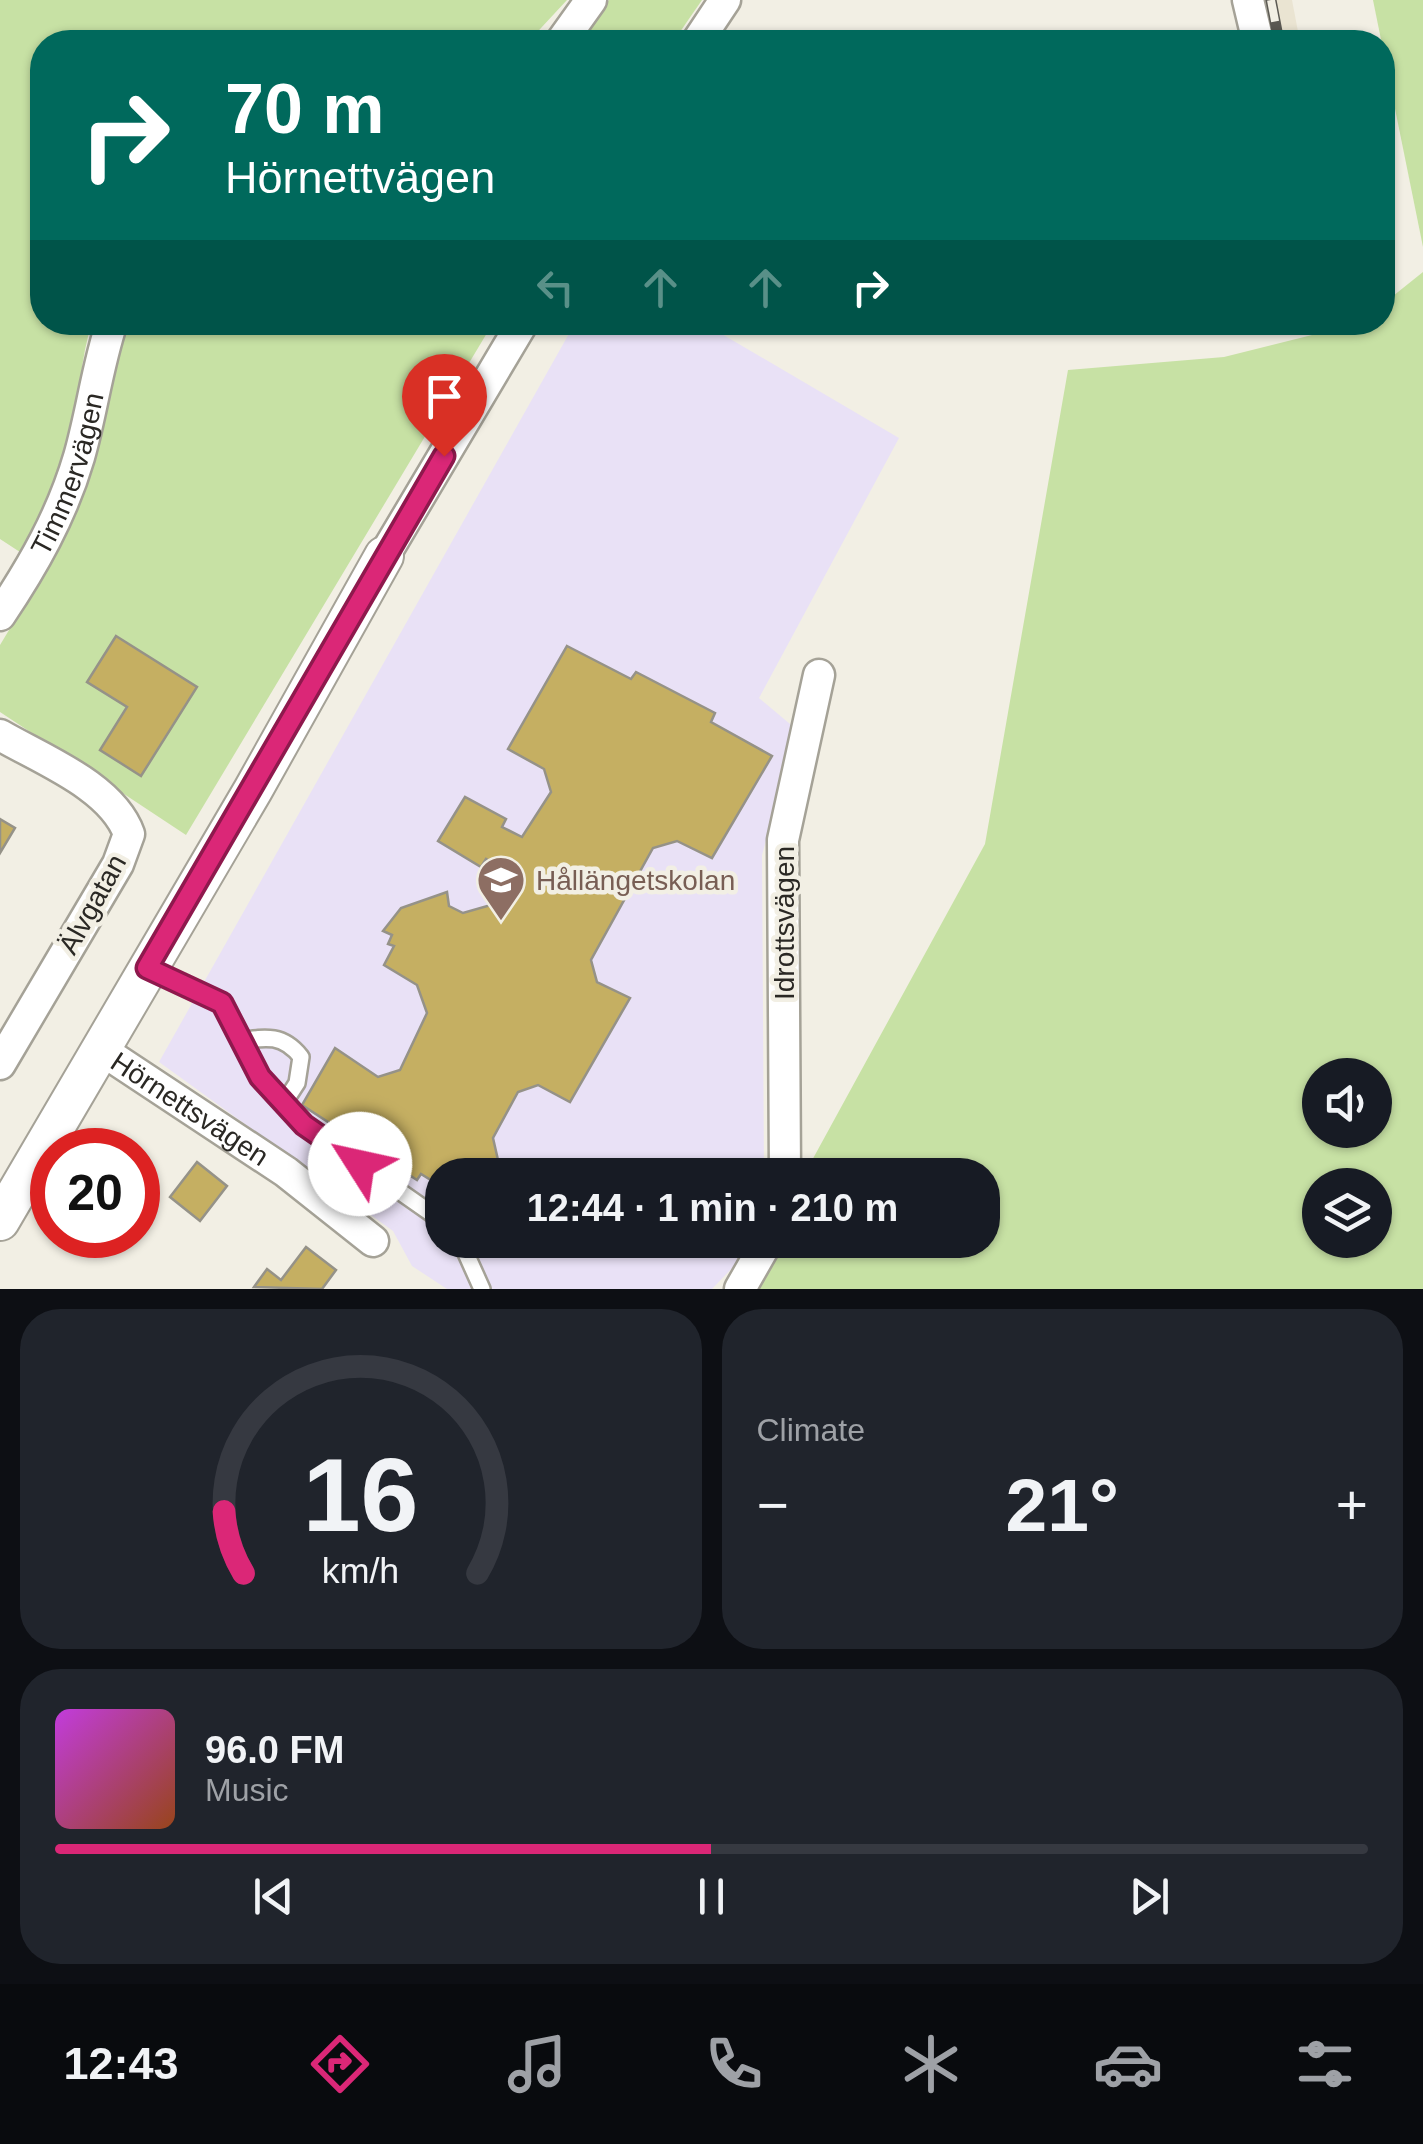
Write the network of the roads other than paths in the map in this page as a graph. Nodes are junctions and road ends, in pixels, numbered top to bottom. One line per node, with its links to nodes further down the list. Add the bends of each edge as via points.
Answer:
1 (592, 0): 4 (street)
2 (725, 0): 5 (street)
3 (1248, 0): 6 (street)
4 (570, 30)
5 (704, 30)
6 (1255, 30)
7 (109, 335): 10 (street, Timmervägen, via 72,477 36,562)
8 (515, 335): 9 (street)
9 (384, 556): 13 (street)
10 (0, 616)
11 (819, 674): 18 (street, Idrottsvägen, via 783,840)
12 (0, 735): 16 (street, Älvgatan, via 90,788 120,814 128,834 118,864)
13 (147, 968): 14 (lane, via 222,1003); 15 (street)
14 (238, 1041): 17 (lane); 17 (lane, via 288,1041 302,1057)
15 (100, 1049): 20 (street); 21 (street, Hörnettsvägen, via 286,1172)
16 (0, 1064)
17 (284, 1103): 19 (lane, via 304,1125)
18 (785, 1158)
19 (425, 1209)
20 (0, 1221)
21 (374, 1240)
22 (468, 1258): 24 (lane)
23 (758, 1258): 25 (street)
24 (482, 1289)
25 (740, 1289)

